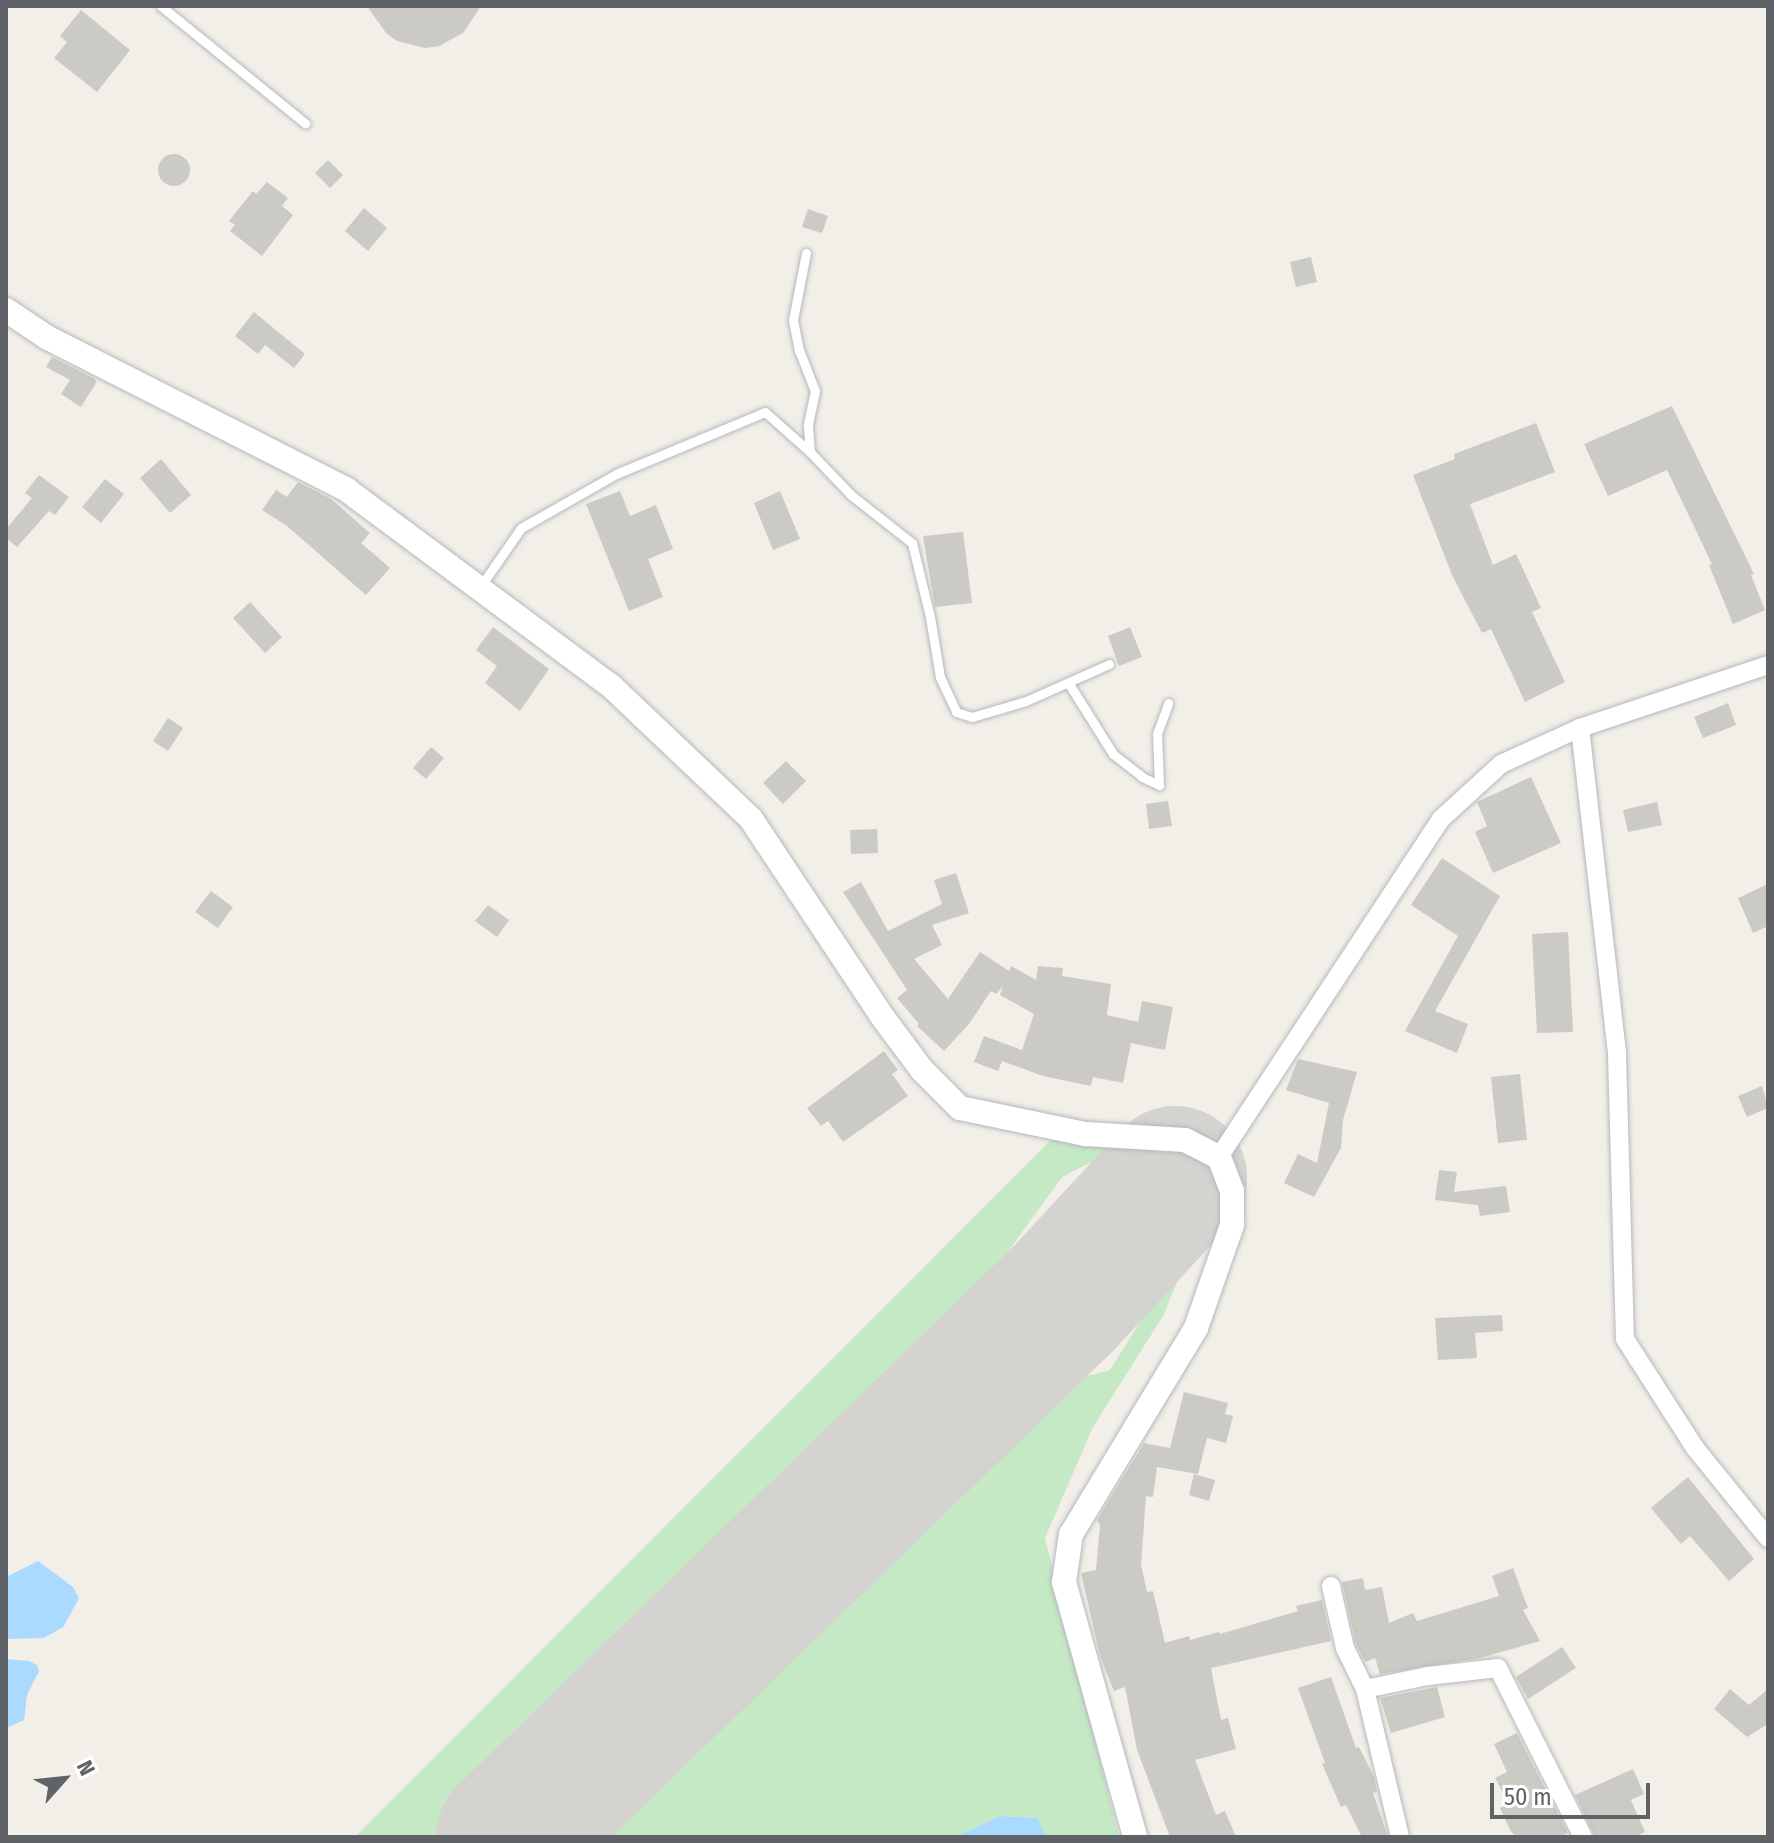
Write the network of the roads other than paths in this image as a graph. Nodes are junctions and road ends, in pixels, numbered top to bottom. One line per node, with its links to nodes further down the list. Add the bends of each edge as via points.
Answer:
1 (161, 6): 2 (lane)
2 (305, 123)
3 (806, 253): 5 (lane, via 793,320 815,391 808,425)
4 (6, 310): 6 (main road, via 48,338 347,490)
5 (810, 452): 6 (lane, via 765,412 737,421 616,474 521,528); 9 (lane, via 851,495 912,543 940,677 956,712 972,717)
6 (479, 589): 12 (main road, via 611,686 751,819 884,1019 922,1070 960,1108 1086,1134 1185,1140)
7 (1109, 664): 9 (lane)
8 (1768, 665): 11 (street)
9 (1069, 684): 10 (lane, via 1113,754 1159,785 1157,734)
10 (1168, 703)
11 (1580, 728): 12 (street, via 1501,764 1441,819); 13 (street, via 1617,1054 1625,1339 1695,1448)
12 (1219, 1157): 16 (main road, via 1232,1191 1232,1225 1196,1328 1071,1534 1064,1582)
13 (1768, 1538)
14 (1331, 1586): 15 (street, via 1345,1648)
15 (1365, 1689): 17 (street); 18 (street, via 1498,1668)
16 (1135, 1837)
17 (1400, 1837)
18 (1583, 1837)

